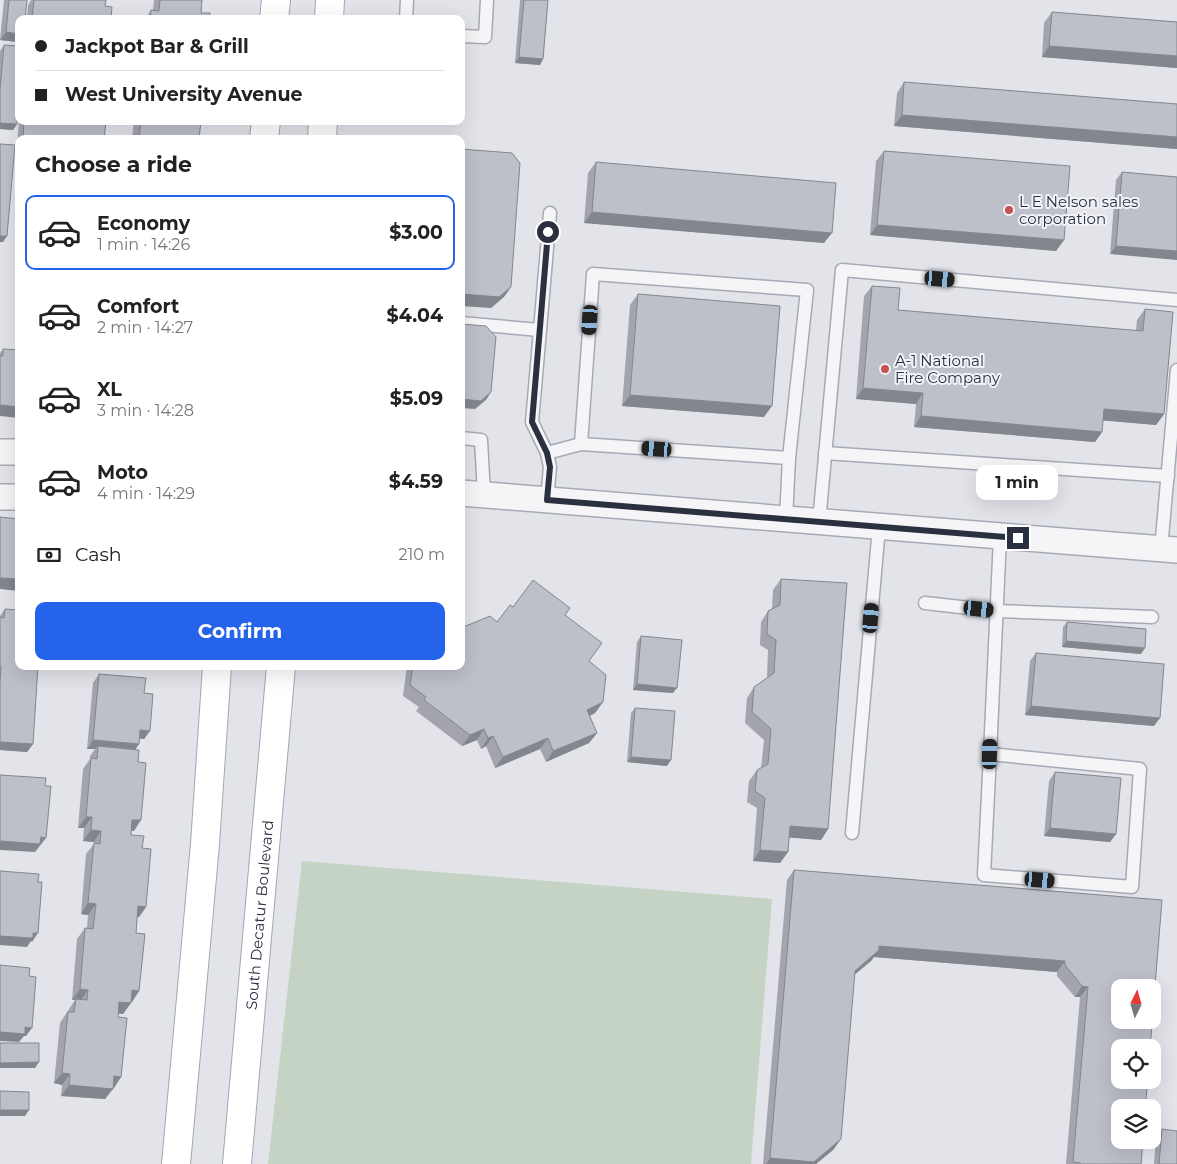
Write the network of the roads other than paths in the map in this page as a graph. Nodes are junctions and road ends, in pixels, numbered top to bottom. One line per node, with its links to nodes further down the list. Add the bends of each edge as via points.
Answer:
1 (276, 0): 5 (main road)
2 (330, 0): 6 (main road)
3 (407, 0): 7 (lane)
4 (487, 0): 8 (lane, via 485,37)
5 (274, 15)
6 (329, 15)
7 (406, 15)
8 (465, 36)
9 (550, 212): 12 (lane)
10 (1177, 300): 19 (lane, via 842,270)
11 (465, 323): 12 (lane)
12 (540, 330): 18 (lane, via 532,422)
13 (1177, 370): 21 (lane)
14 (465, 438): 22 (lane, via 480,440)
15 (581, 444): 18 (lane); 20 (lane); 20 (lane, via 593,274 807,290)
16 (0, 452): 17 (street)
17 (15, 452)
18 (547, 453): 25 (lane, via 550,467)
19 (825, 453): 21 (lane); 27 (lane)
20 (789, 458): 26 (lane)
21 (1168, 476): 30 (lane)
22 (473, 494): 25 (street)
23 (15, 497): 24 (street)
24 (0, 498)
25 (547, 500): 26 (street)
26 (786, 520): 27 (street)
27 (819, 522): 28 (street)
28 (879, 527): 29 (street); 37 (lane)
29 (1000, 537): 30 (street); 32 (lane)
30 (1169, 550)
31 (925, 603): 32 (lane)
32 (996, 611): 33 (lane); 36 (lane)
33 (1152, 617)
34 (217, 670): 38 (main road, via 205,844)
35 (281, 670): 39 (main road, South Decatur Boulevard)
36 (990, 754): 36 (lane, via 1140,769 1132,887 984,875)
37 (852, 834)
38 (176, 1164)
39 (237, 1164)

